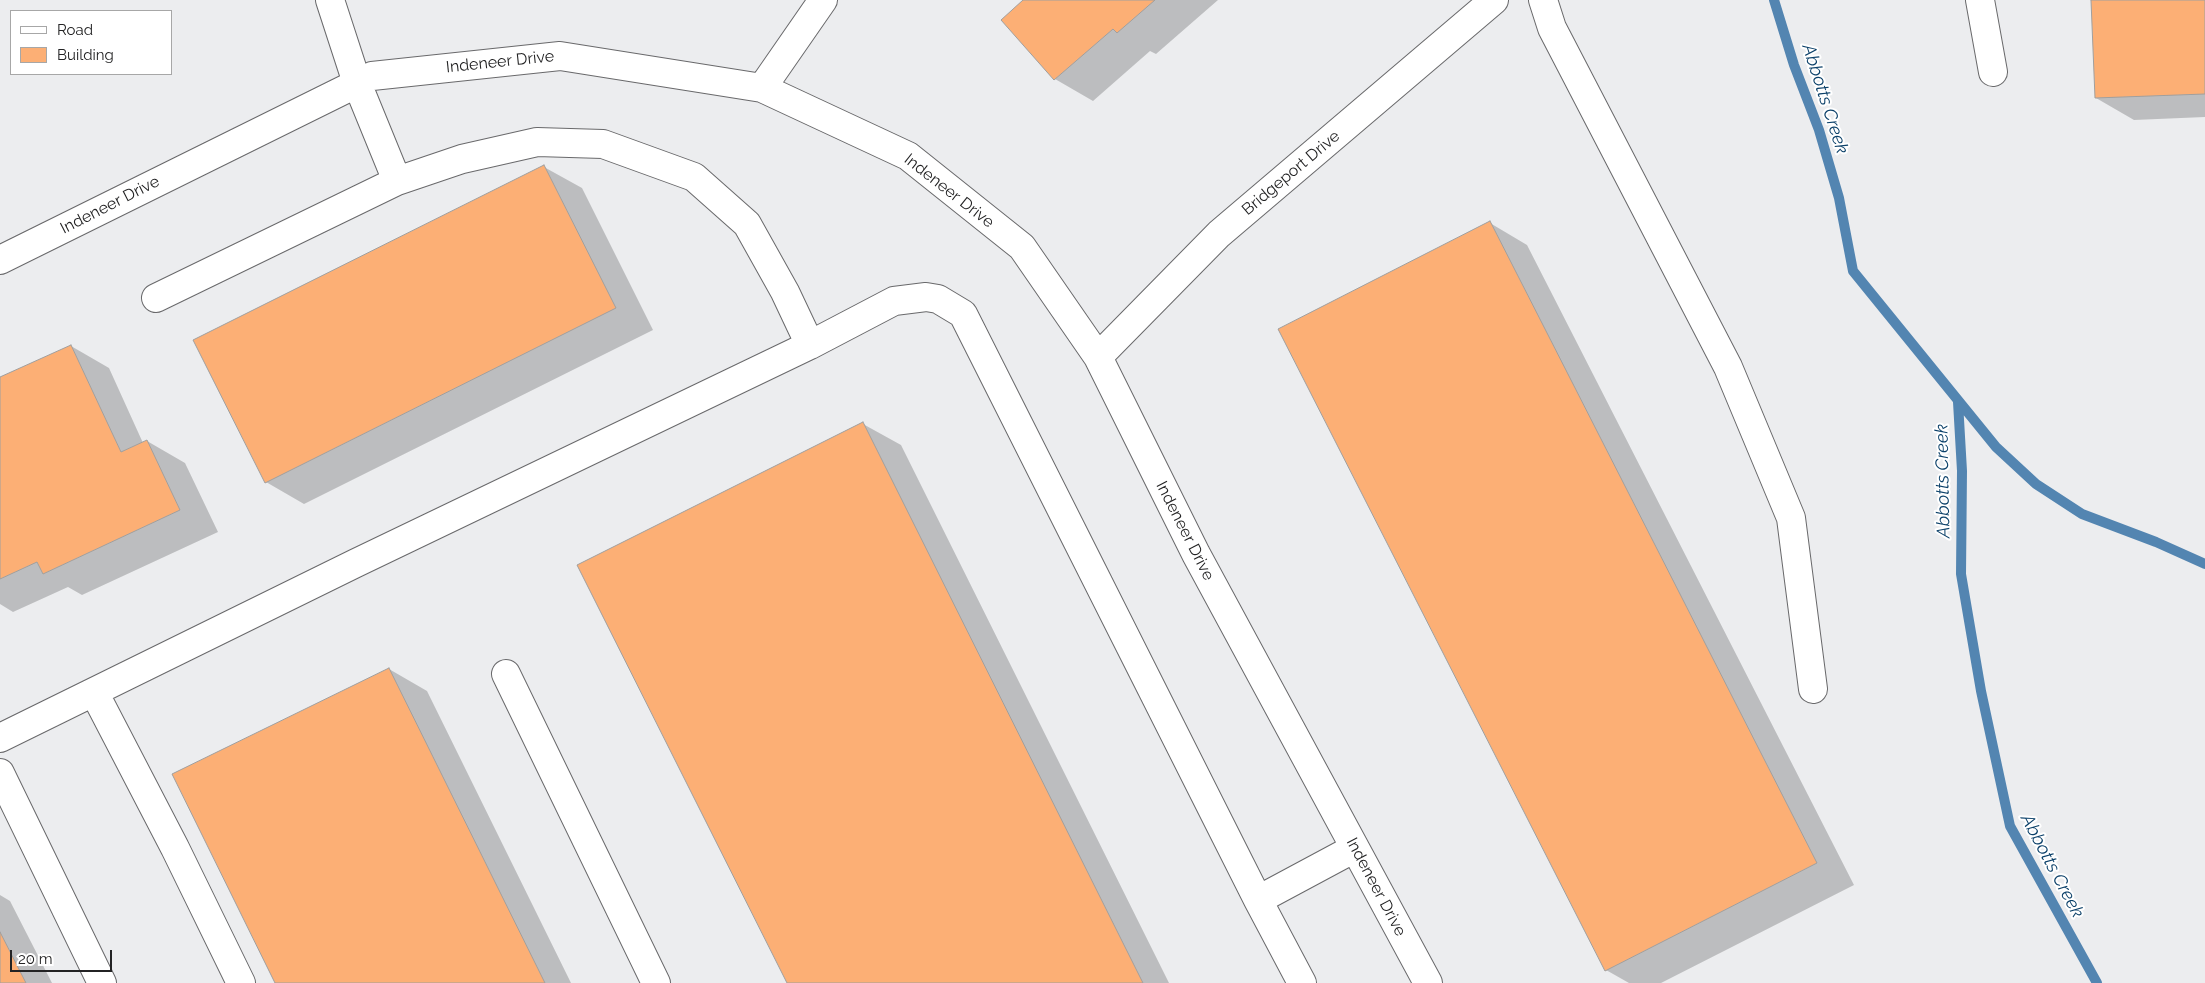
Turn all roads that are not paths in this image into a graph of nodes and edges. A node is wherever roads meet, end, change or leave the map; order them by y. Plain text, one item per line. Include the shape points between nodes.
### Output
1 (330, 0) edge
2 (823, 0) edge
3 (1494, 0) edge
4 (1543, 0) edge
5 (1980, 0) edge
6 (1994, 72) dead end
7 (357, 83) junction
8 (762, 88) junction
9 (397, 181) junction
10 (0, 260) edge
11 (156, 298) dead end
12 (810, 345) junction
13 (1098, 357) junction
14 (506, 674) dead end
15 (1813, 690) dead end
16 (94, 692) junction
17 (0, 738) edge
18 (0, 773) edge
19 (1355, 848) junction
20 (1258, 900) junction
21 (102, 983) edge
22 (241, 983) edge
23 (656, 983) edge
24 (1302, 983) edge
25 (1428, 983) edge

1 - 7 street
2 - 8 street
3 - 13 street, Bridgeport Drive via 1219,234
4 - 15 street via 1552,28 1728,367 1791,518
5 - 6 street
7 - 8 street, Indeneer Drive via 372,76 560,56
7 - 9 street
7 - 10 street, Indeneer Drive
8 - 13 street, Indeneer Drive via 908,156 1022,247
9 - 11 street
9 - 12 street via 462,159 537,142 562,141 603,144 694,177 747,224
12 - 16 street
12 - 20 street via 894,301 926,297 938,299 963,314
13 - 19 street, Indeneer Drive via 1196,554
14 - 23 street
16 - 17 street
16 - 22 street
18 - 21 street
19 - 20 street
19 - 25 street, Indeneer Drive
20 - 24 street

